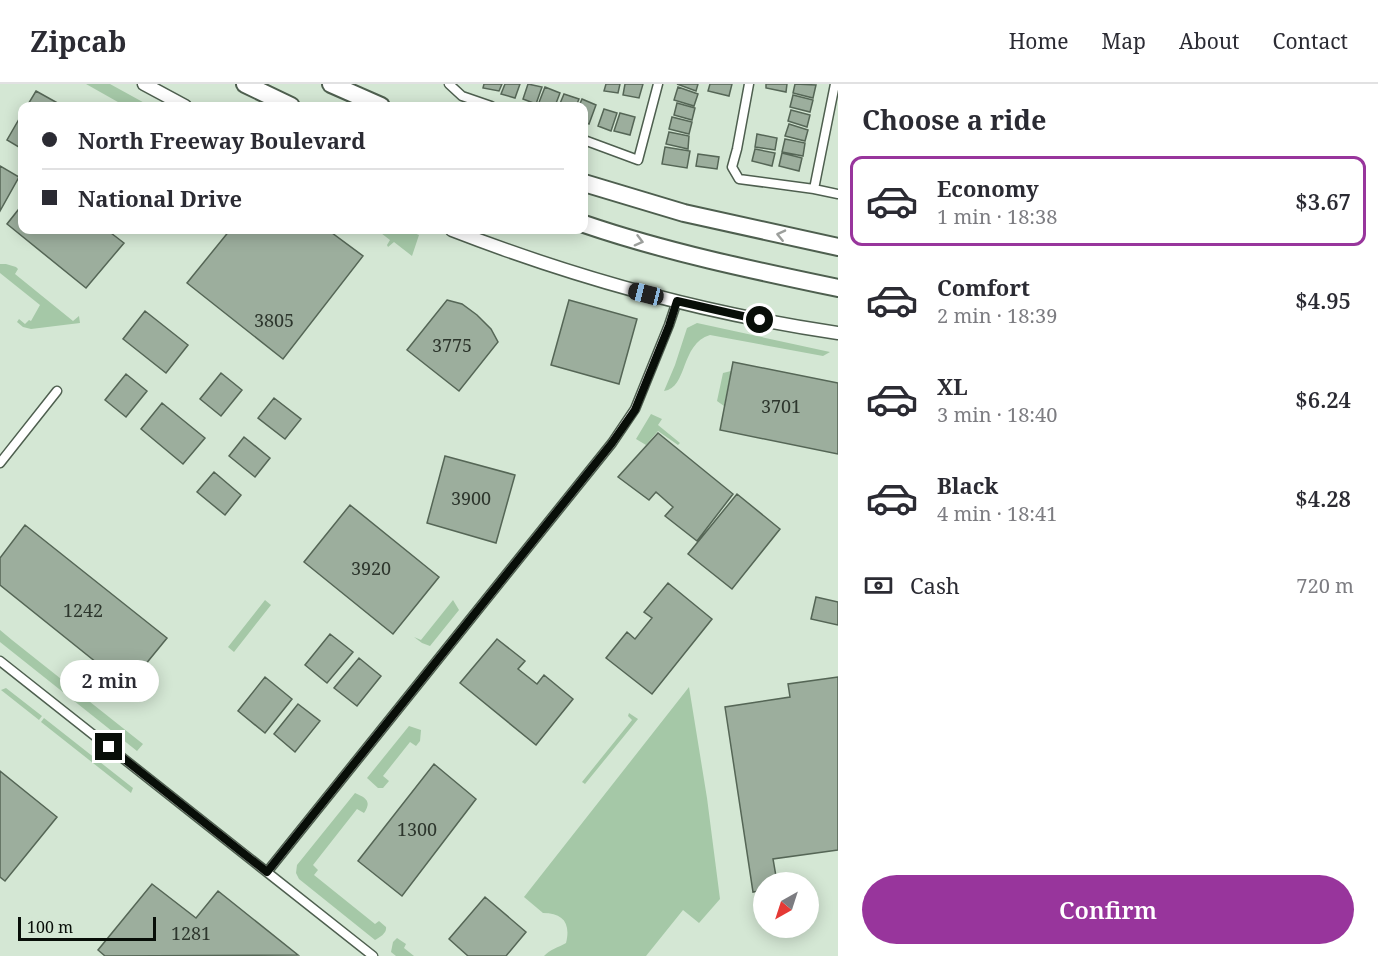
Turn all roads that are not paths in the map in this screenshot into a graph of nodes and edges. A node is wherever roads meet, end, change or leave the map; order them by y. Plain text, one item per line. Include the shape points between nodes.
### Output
1 (144, 84) edge
2 (245, 84) edge
3 (331, 84) edge
4 (449, 84) edge
5 (658, 84) edge
6 (748, 84) edge
7 (835, 84) edge
8 (178, 102) edge
9 (283, 102) edge
10 (372, 102) edge
11 (479, 102) edge
12 (588, 141) edge
13 (588, 184) edge
14 (814, 189) junction
15 (838, 194) edge
16 (588, 225) edge
17 (463, 234) edge
18 (838, 247) edge
19 (838, 288) edge
20 (677, 301) junction
21 (838, 333) edge
22 (57, 391) dead end
23 (0, 463) edge
24 (0, 661) edge
25 (267, 872) junction
26 (373, 956) edge

1 - 8 street
2 - 9 highway
3 - 10 highway
4 - 11 street via 462,96
5 - 12 street via 638,160
6 - 14 street via 732,167 738,179
7 - 14 street
18 -> 13 highway via 684,213
14 - 15 street
16 -> 19 highway via 728,264
17 - 20 street via 593,279
20 - 21 street
20 - 25 street via 635,410 612,443
22 - 23 street
24 - 25 street
25 - 26 street

